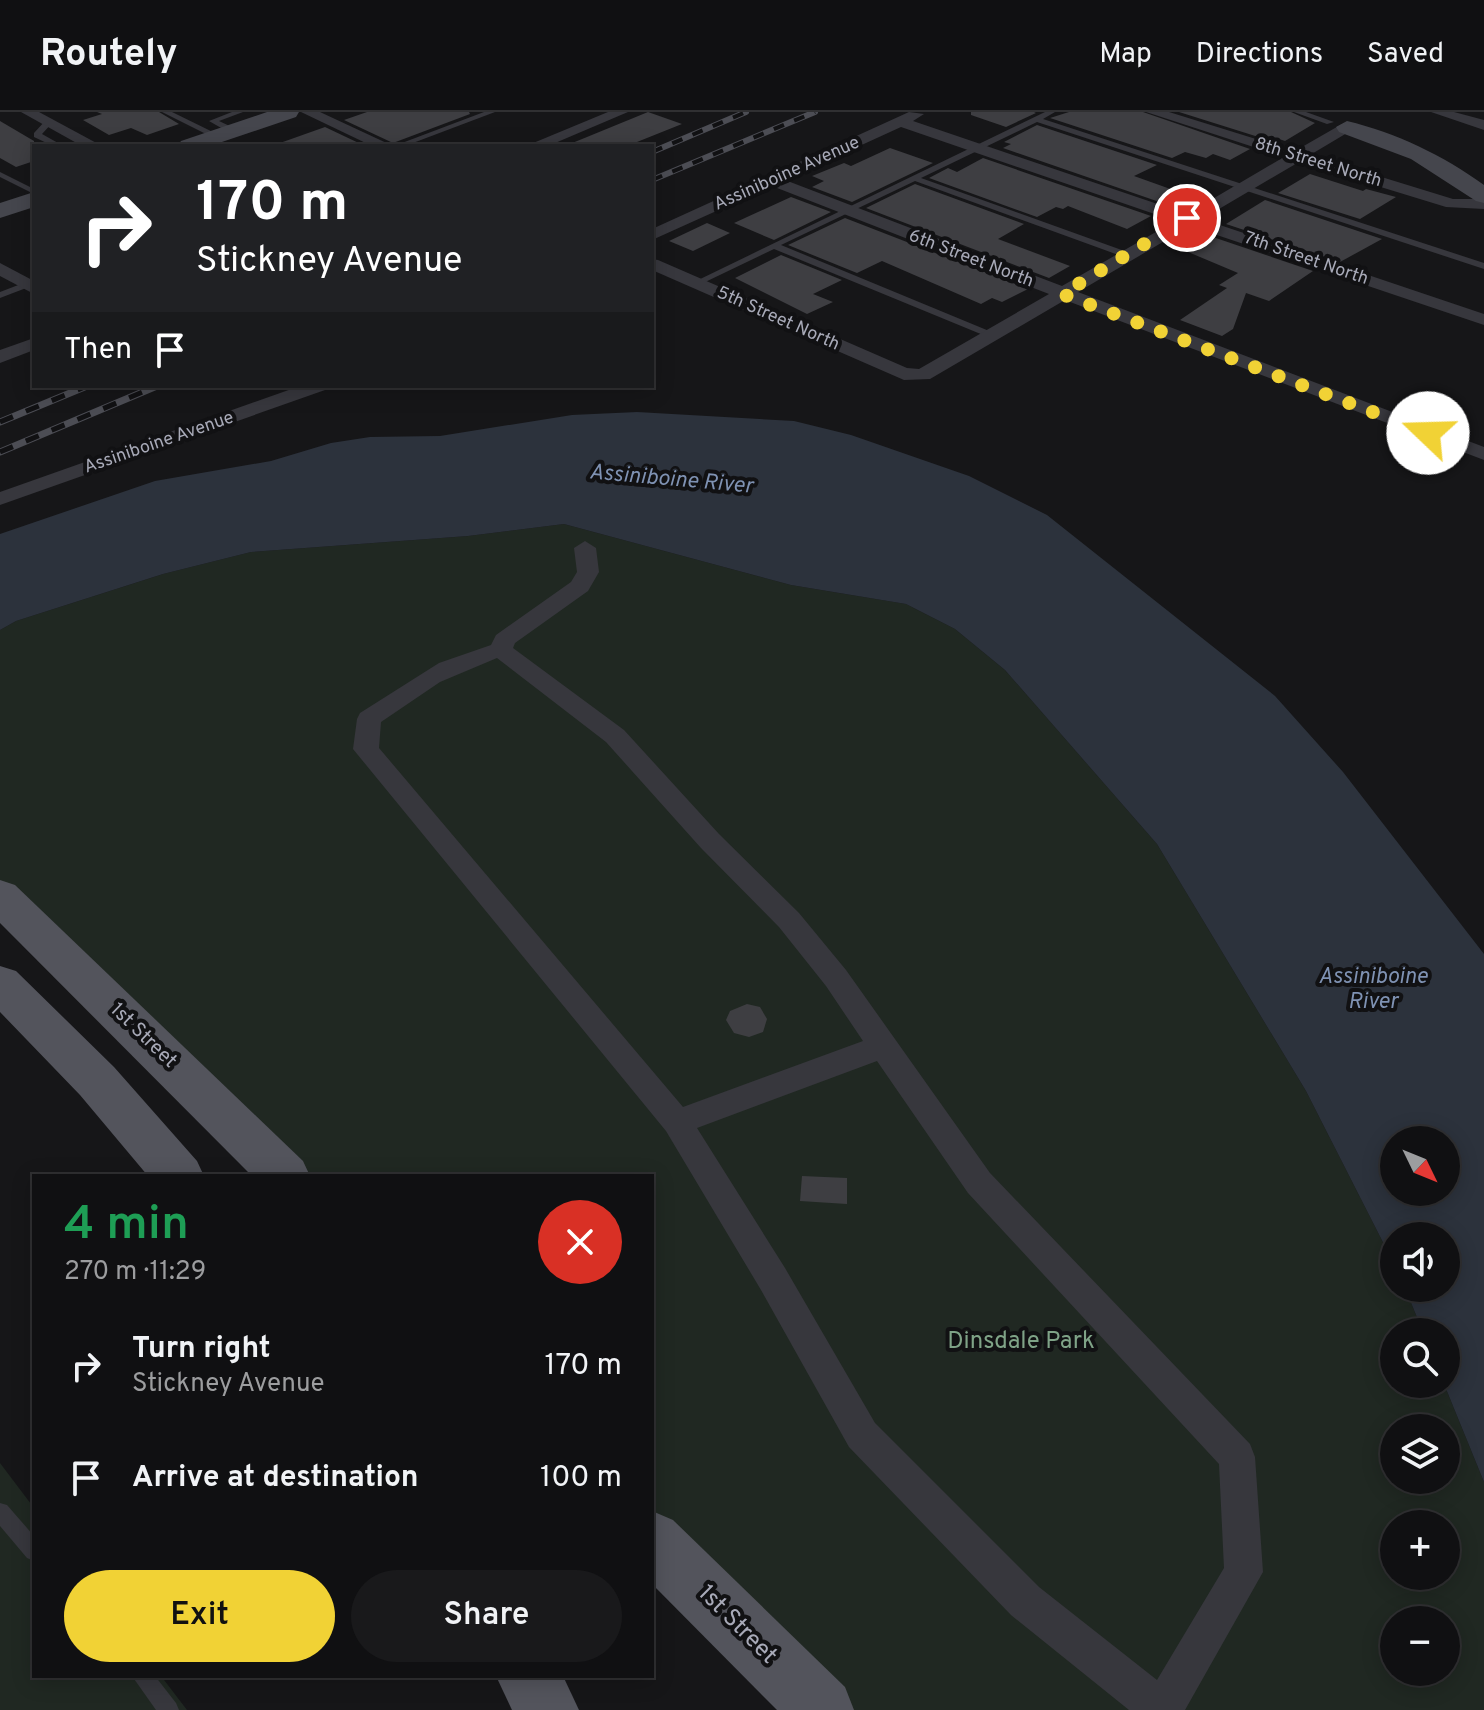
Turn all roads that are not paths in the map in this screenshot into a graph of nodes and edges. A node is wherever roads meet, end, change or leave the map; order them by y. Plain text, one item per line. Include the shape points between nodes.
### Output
1 (28, 112) edge
2 (166, 112) edge
3 (288, 112) edge
4 (308, 112) edge
5 (491, 112) edge
6 (922, 112) edge
7 (1051, 112) edge
8 (1153, 112) edge
9 (1298, 112) edge
10 (1373, 112) edge
11 (1438, 112) edge
12 (607, 114) edge
13 (1036, 119) junction
14 (901, 122) junction
15 (1338, 124) junction
16 (1484, 125) edge
17 (230, 126) edge
18 (89, 144) edge
19 (193, 144) edge
20 (380, 144) edge
21 (403, 144) edge
22 (539, 144) edge
23 (978, 148) junction
24 (1297, 156) junction
25 (0, 174) edge
26 (915, 178) junction
27 (772, 181) junction
28 (1243, 187) junction
29 (32, 191) edge
30 (1484, 196) edge
31 (32, 200) edge
32 (1484, 204) edge
33 (0, 211) edge
34 (848, 211) junction
35 (1187, 218) junction
36 (654, 234) edge
37 (775, 246) junction
38 (1127, 255) junction
39 (654, 265) edge
40 (1484, 266) edge
41 (0, 268) edge
42 (696, 283) junction
43 (32, 285) edge
44 (1062, 294) junction
45 (0, 295) edge
46 (1484, 320) edge
47 (991, 335) junction
48 (32, 345) edge
49 (0, 357) edge
50 (312, 388) edge
51 (1484, 454) edge
52 (0, 499) edge
53 (585, 548) dead end
54 (501, 650) junction
55 (0, 896) edge
56 (0, 983) edge
57 (883, 1046) junction
58 (677, 1122) junction
59 (177, 1174) edge
60 (283, 1174) edge
61 (0, 1512) edge
62 (654, 1543) edge
63 (32, 1549) edge
64 (144, 1678) edge
65 (529, 1678) edge
66 (169, 1710) edge
67 (547, 1710) edge
68 (822, 1710) edge
69 (1162, 1710) edge

1 - 18 street
2 - 17 lane
3 - 17 street
4 - 20 street
5 - 21 lane
6 - 14 street, Assiniboine Avenue
7 - 13 lane
8 - 24 street, 8th Street North
9 - 15 lane
10 - 15 street
11 - 16 street
12 - 22 street
13 - 23 lane
13 - 28 lane
14 - 23 street, 7th Street North
14 - 27 street, Assiniboine Avenue
15 - 24 street
15 - 30 street via 1419,153
17 - 19 street
23 - 26 lane
23 - 35 street, 7th Street North
24 - 28 street
24 - 32 street, 8th Street North via 1452,204
25 - 29 lane
26 - 34 lane
26 - 38 lane
27 - 34 street, 6th Street North
27 - 36 street, Assiniboine Avenue
28 - 35 street
28 - 40 lane
31 - 33 street
34 - 37 lane
34 - 44 street, 6th Street North
35 - 38 street
35 - 46 street, 7th Street North
37 - 42 lane
37 - 47 lane
38 - 44 street
39 - 42 street, 5th Street North
41 - 43 street
42 - 47 street, 5th Street North via 904,374 923,375
43 - 45 lane
44 - 47 street
44 - 51 street, 6th Street North
48 - 49 street
50 - 52 street, Assiniboine Avenue
53 - 54 street via 588,572 580,586 504,640
54 - 57 street via 615,736 789,920
54 - 58 street via 476,654 412,687 369,719 366,749
55 - 60 main road, 1st Street
56 - 59 main road via 97,1081
57 - 58 street
57 - 69 street via 979,1183 1237,1457 1244,1572
58 - 69 street via 862,1435 1025,1601
61 - 63 lane
62 - 68 main road, 1st Street
64 - 66 lane
65 - 67 main road

